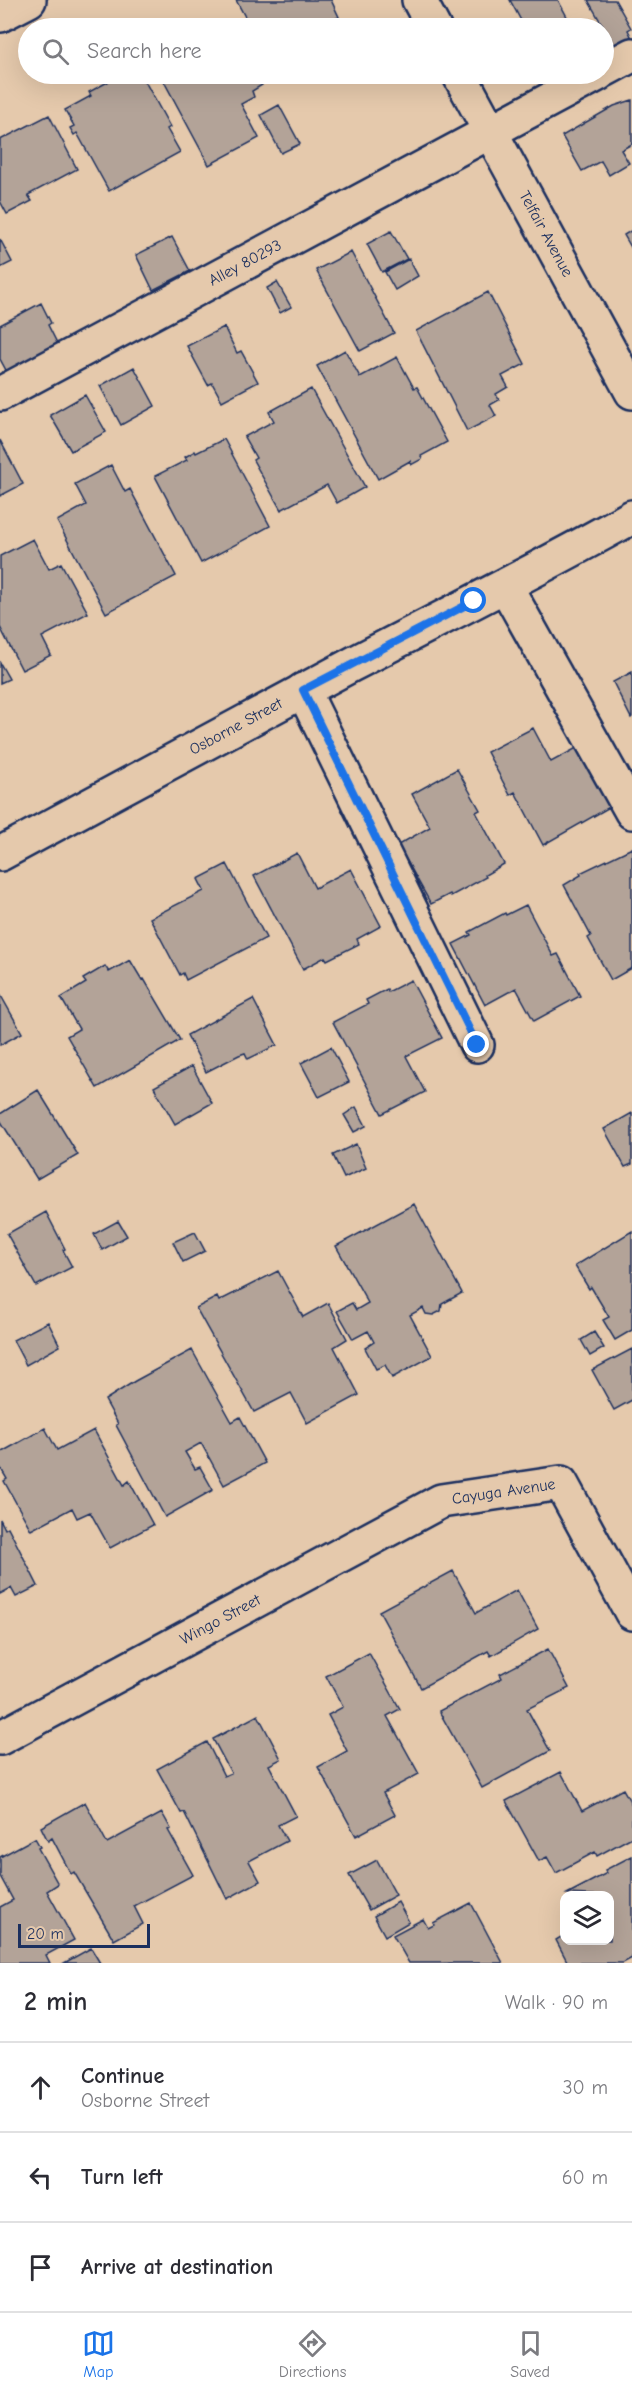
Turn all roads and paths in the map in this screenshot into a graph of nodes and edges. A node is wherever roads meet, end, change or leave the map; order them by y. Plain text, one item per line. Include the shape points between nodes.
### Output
1 (29, 0) edge
2 (419, 0) edge
3 (0, 15) edge
4 (429, 18) edge
5 (632, 55) edge
6 (614, 64) edge
7 (464, 84) edge
8 (579, 84) edge
9 (490, 132) junction
10 (632, 392) edge
11 (0, 394) edge
12 (632, 517) edge
13 (506, 587) junction
14 (303, 690) junction
15 (632, 812) edge
16 (0, 854) edge
17 (477, 1045) dead end
18 (441, 1501) joint
19 (632, 1613) edge
20 (0, 1738) edge

1 - 3 street
2 - 4 street
5 - 6 street
7 - 9 street, Telfair Avenue
8 - 9 street, Alley 80293
9 - 10 street, Telfair Avenue
9 - 11 street, Alley 80293
12 - 13 street, Osborne Street
13 - 14 street, Osborne Street
13 - 15 street
14 - 16 street, Osborne Street
14 - 17 street
18 - 19 street, Cayuga Avenue via 561,1483
18 - 20 street, Wingo Street

